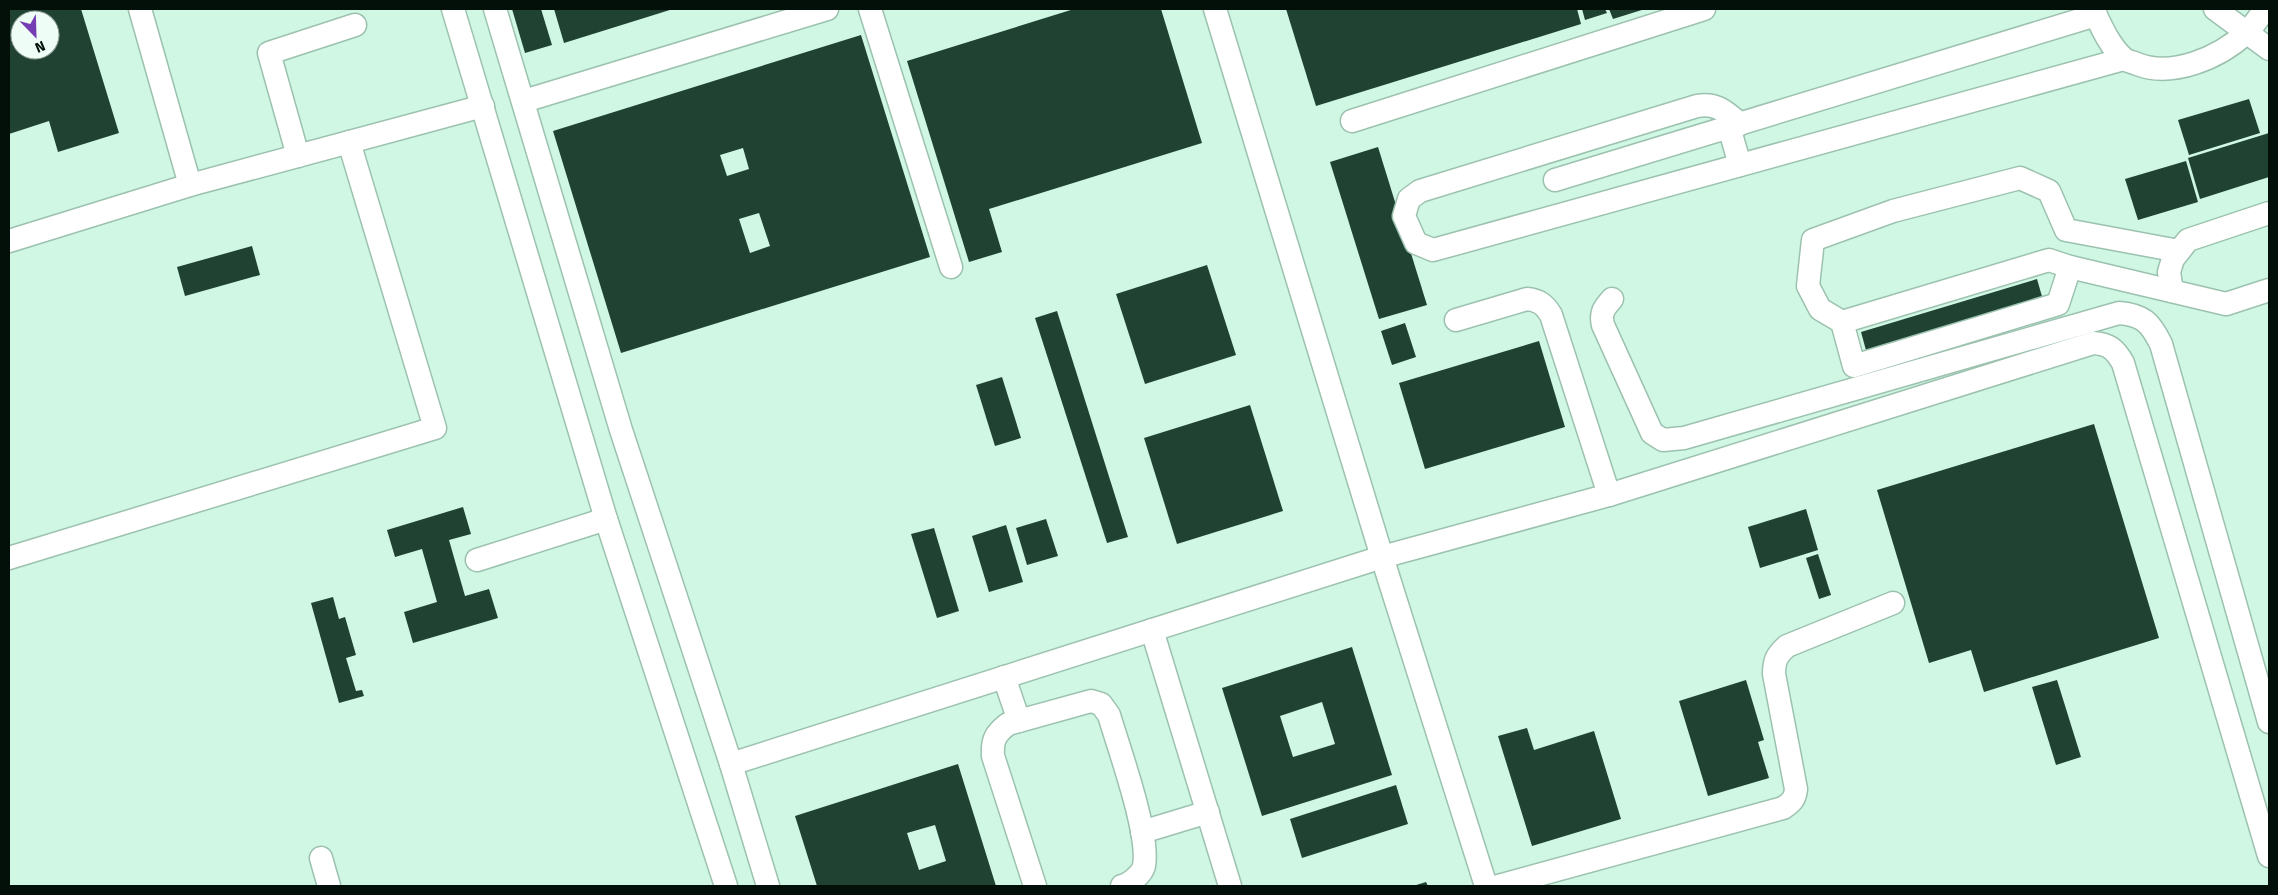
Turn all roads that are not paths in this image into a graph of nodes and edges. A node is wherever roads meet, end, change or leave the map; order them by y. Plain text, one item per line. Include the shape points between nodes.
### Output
1 (140, 9) edge
2 (453, 9) edge
3 (495, 9) edge
4 (827, 9) edge
5 (870, 9) edge
6 (1215, 9) edge
7 (1704, 9) edge
8 (2215, 9) edge
9 (2265, 9) edge
10 (2094, 12) edge
11 (355, 25) dead end
12 (2247, 33) junction
13 (2269, 49) edge
14 (2124, 59) junction
15 (524, 101) junction
16 (483, 106) junction
17 (1352, 121) dead end
18 (1734, 126) junction
19 (349, 142) junction
20 (1546, 152) junction
21 (298, 156) junction
22 (1740, 165) junction
23 (1555, 180) junction
24 (190, 185) junction
25 (1566, 212) junction
26 (2269, 213) edge
27 (9, 241) edge
28 (2179, 251) junction
29 (2070, 267) junction
30 (951, 268) dead end
31 (2269, 290) edge
32 (2172, 291) junction
33 (1612, 299) dead end
34 (1456, 320) dead end
35 (1842, 322) junction
36 (1609, 495) junction
37 (606, 519) junction
38 (9, 558) edge
39 (1382, 558) junction
40 (477, 560) dead end
41 (1892, 603) dead end
42 (1152, 630) junction
43 (1004, 677) junction
44 (1019, 722) junction
45 (2269, 722) edge
46 (731, 764) junction
47 (1208, 812) junction
48 (1142, 832) junction
49 (2269, 856) edge
50 (321, 858) dead end
51 (329, 886) edge
52 (726, 886) edge
53 (768, 886) edge
54 (1035, 886) edge
55 (1122, 886) edge
56 (1230, 886) edge
57 (1486, 886) edge
58 (1498, 886) edge

1 - 24 street
2 - 16 street
3 - 15 street
4 - 15 street
5 - 30 street
6 - 39 street
7 - 17 street
8 - 12 street
9 - 12 street
10 - 14 street via 2112,45
10 - 18 street
11 - 21 street via 269,53
12 - 13 street
12 - 14 street via 2203,60 2174,68 2150,69
14 - 22 street
15 - 46 street via 621,430
16 - 19 street
16 - 37 street
18 - 20 street via 1723,110 1707,104
18 - 22 street
18 - 23 street
19 - 21 street
19 - 38 street via 435,428
20 - 23 street
20 - 25 street via 1420,191 1409,199 1404,216 1416,243 1433,250
21 - 24 street
22 - 25 street
23 - 25 street
24 - 27 street
26 - 28 street via 2188,240
28 - 32 street via 2169,272
28 - 35 street via 2066,230 2049,191 2020,178 1893,211 1813,240 1808,286 1820,309
29 - 32 street
29 - 35 street via 2049,260
29 - 35 street via 2058,304 1854,366
31 - 32 street via 2226,304
33 - 45 street via 1601,316 1603,325 1652,433 1662,440 1684,438 2119,313 2137,314 2153,329 2161,344
34 - 36 street via 1527,299 1537,300 1546,307
36 - 39 street
36 - 49 street via 2080,346 2093,343 2115,349 2123,363
37 - 40 street
37 - 52 street
39 - 42 street
39 - 57 street
41 - 58 street via 1787,646 1777,655 1774,674 1796,789 1791,803 1783,808
42 - 43 street
42 - 47 street
43 - 44 street
43 - 46 street
44 - 48 street via 1091,701 1101,704 1109,715
44 - 54 street via 1008,724 997,732 992,743 993,756
46 - 53 street
47 - 48 street
47 - 56 street
48 - 55 street via 1144,866 1138,875
50 - 51 street

